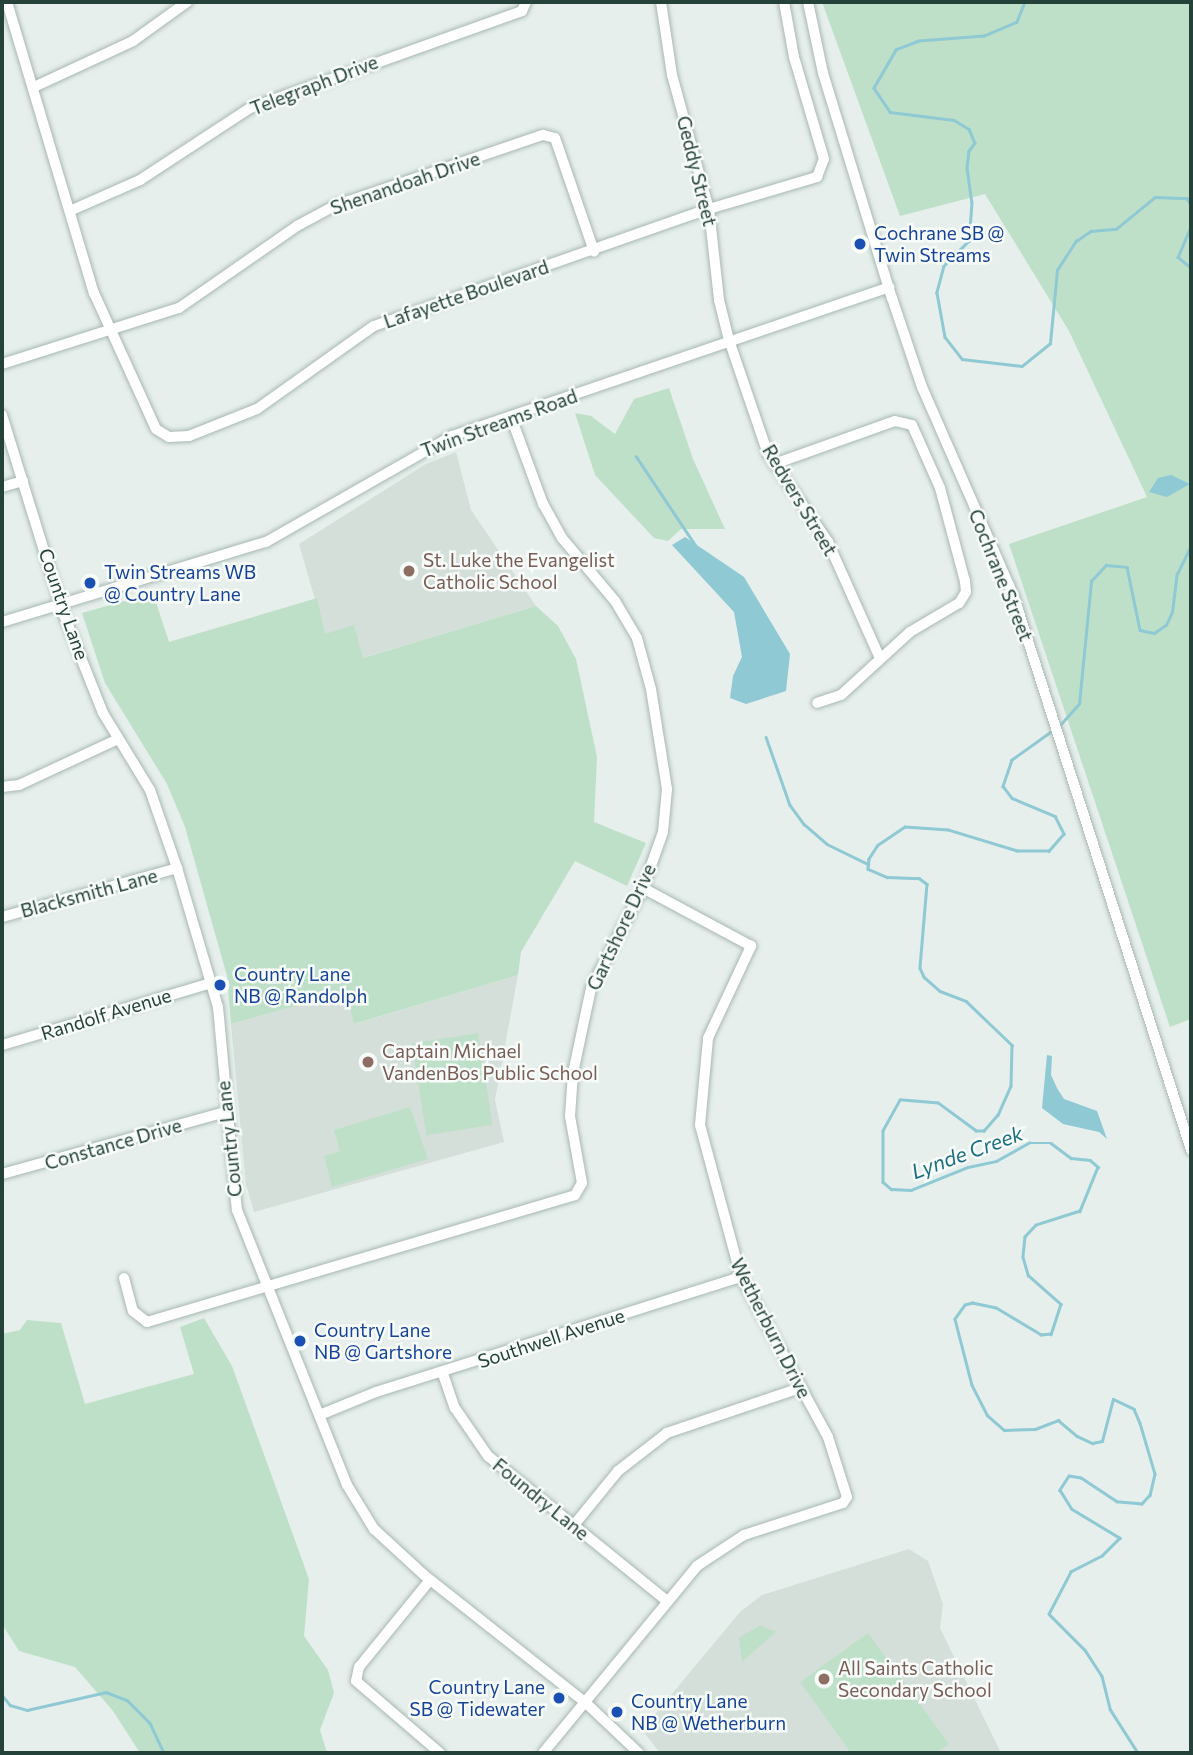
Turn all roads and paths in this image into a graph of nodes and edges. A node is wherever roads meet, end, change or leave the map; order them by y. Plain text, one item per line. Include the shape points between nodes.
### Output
1 (7, 2) edge
2 (187, 2) edge
3 (526, 2) edge
4 (661, 2) edge
5 (784, 2) edge
6 (808, 2) edge
7 (34, 87) junction
8 (709, 209) junction
9 (72, 210) junction
10 (594, 251) junction
11 (889, 287) junction
12 (112, 331) junction
13 (729, 340) junction
14 (2, 363) edge
15 (2, 415) edge
16 (511, 417) junction
17 (777, 463) junction
18 (23, 481) junction
19 (2, 487) edge
20 (62, 604) junction
21 (2, 622) edge
22 (879, 656) junction
23 (817, 703) dead end
24 (116, 740) junction
25 (2, 787) edge
26 (177, 868) junction
27 (643, 888) junction
28 (2, 917) edge
29 (211, 983) junction
30 (2, 1045) edge
31 (225, 1112) junction
32 (1191, 1150) edge
33 (2, 1175) edge
34 (741, 1277) junction
35 (124, 1278) dead end
36 (268, 1286) junction
37 (443, 1374) junction
38 (800, 1388) junction
39 (322, 1414) junction
40 (574, 1525) junction
41 (430, 1580) junction
42 (667, 1601) junction
43 (585, 1702) junction
44 (440, 1753) edge
45 (543, 1753) edge
46 (639, 1753) edge

1 - 7 street, Lafayette Boulevard
2 - 7 street via 133,40
3 - 9 street, Telegraph Drive via 522,12 250,108 140,180
4 - 8 street, Geddy Street via 672,75
5 - 8 street, Lafayette Boulevard via 794,57 824,159 817,177
6 - 11 street, Cochrane Street via 823,73
7 - 9 street, Lafayette Boulevard
8 - 10 street, Lafayette Boulevard
8 - 13 street, Geddy Street
9 - 12 street, Lafayette Boulevard via 94,293
10 - 12 street, Lafayette Boulevard via 374,326 257,409 189,436 169,437 156,429
10 - 12 street, Shenandoah Drive via 555,138 543,135 334,206 297,226 179,308
11 - 13 street, Twin Streams Road
11 - 32 street, Cochrane Street via 922,387 1014,597
12 - 14 street, Shenandoah Drive
13 - 16 street, Twin Streams Road
13 - 17 street, Redvers Street via 768,454
15 - 18 street, Country Lane
16 - 20 street, Twin Streams Road via 419,451 266,542
16 - 27 street, Gartshore Drive via 543,504 562,538 637,638 651,689 667,789 663,832
17 - 22 street, Redvers Street via 828,542
17 - 22 street via 895,421 912,425 929,456 967,592 959,603
18 - 19 street
18 - 20 street, Country Lane
20 - 21 street, Twin Streams Road
20 - 24 street, Country Lane
22 - 23 street via 841,695
24 - 25 street via 19,785
24 - 26 street, Country Lane via 150,790
26 - 28 street, Blacksmith Lane
26 - 29 street, Country Lane
27 - 34 street, Wetherburn Drive via 751,946 708,1038 699,1125
27 - 36 street, Gartshore Drive via 591,988 573,1073 570,1116 582,1183 575,1195
29 - 30 street, Randolf Avenue
29 - 31 street, Country Lane via 218,1007
31 - 33 street, Constance Drive
31 - 36 street, Country Lane via 237,1210
34 - 37 street, Southwell Avenue
34 - 38 street, Wetherburn Drive
35 - 36 street, Gartshore Drive via 133,1311 147,1322
36 - 39 street, Country Lane
37 - 39 street, Southwell Avenue via 376,1392
37 - 40 street, Foundry Lane via 455,1408 488,1456
38 - 40 street via 667,1433 618,1471
38 - 42 street, Wetherburn Drive via 828,1437 847,1497 843,1503 744,1535 697,1566
39 - 41 street, Country Lane via 347,1485 374,1529
40 - 42 street, Foundry Lane
41 - 43 street, Country Lane
41 - 44 street via 359,1667 356,1681
42 - 43 street, Wetherburn Drive
43 - 45 street, Wetherburn Drive
43 - 46 street, Country Lane

